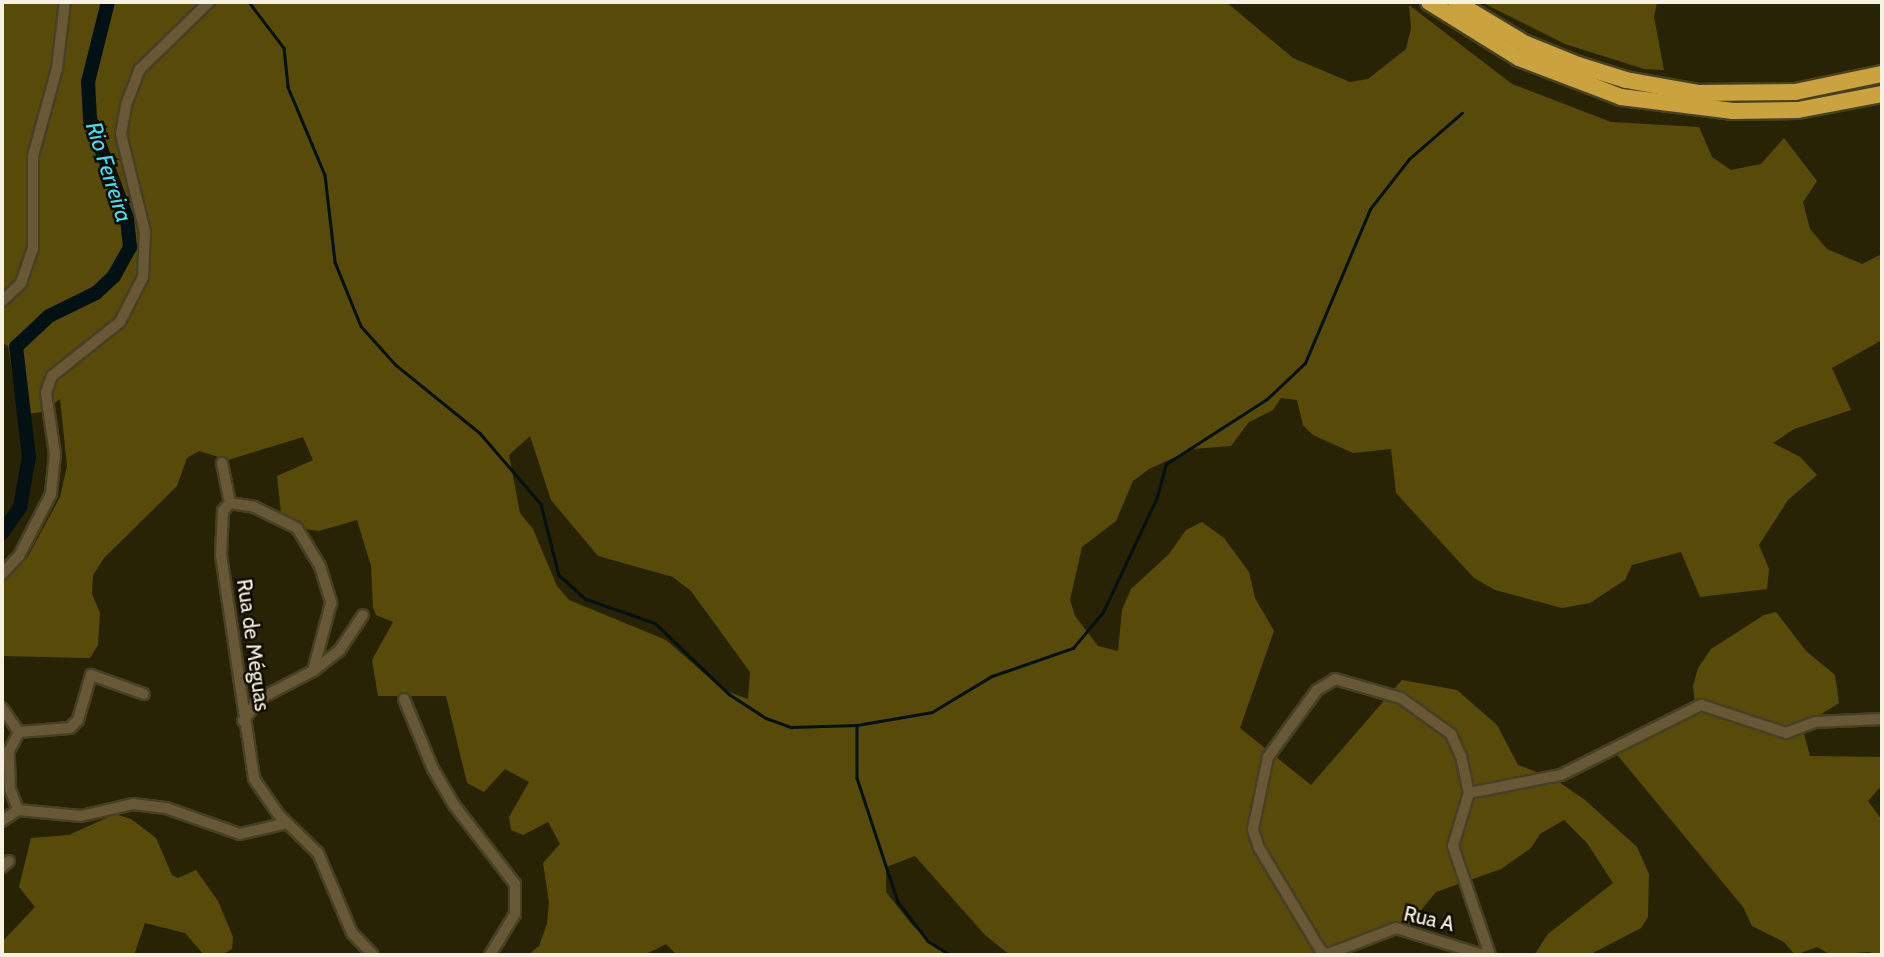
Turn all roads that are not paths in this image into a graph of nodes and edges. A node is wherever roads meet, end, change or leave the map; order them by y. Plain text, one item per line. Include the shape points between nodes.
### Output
1 (65, 2) edge
2 (1429, 2) edge
3 (1456, 2) edge
4 (205, 6) edge
5 (1882, 74) edge
6 (1882, 94) edge
7 (1697, 101) junction
8 (2, 301) edge
9 (222, 463) dead end
10 (230, 503) junction
11 (2, 574) edge
12 (363, 615) dead end
13 (313, 671) junction
14 (144, 694) dead end
15 (404, 699) dead end
16 (2, 708) edge
17 (1882, 719) edge
18 (243, 721) junction
19 (19, 732) junction
20 (1469, 793) junction
21 (18, 810) junction
22 (2, 821) edge
23 (287, 823) junction
24 (373, 955) edge
25 (490, 955) edge
26 (1328, 955) edge
27 (1483, 955) edge
28 (1490, 955) edge

1 - 8 street via 57,68 33,156 33,248 21,284
2 - 7 highway via 1519,58 1621,97
3 - 7 highway via 1526,44
4 - 11 street via 140,69 126,105 121,134 145,232 143,277 120,321 52,376 46,393 55,454 51,494 19,556
5 - 7 highway via 1795,92
6 - 7 highway via 1798,110
9 - 10 street, Rua de Méguas
10 - 13 street via 254,508 297,528 320,566 331,603
10 - 18 street, Rua de Méguas via 223,510 221,555
12 - 13 street via 339,651
13 - 18 street via 259,699
14 - 19 street via 92,675 78,720 70,727
15 - 25 street via 433,769 454,805 515,884 515,914
16 - 19 street
17 - 20 street via 1806,725 1786,733 1701,705 1561,775
18 - 23 street, Rua de Méguas via 254,779
19 - 21 street via 9,751 10,789
20 - 26 street via 1451,734 1429,714 1401,698 1335,679 1317,690 1268,757 1253,829 1259,848 1321,951
20 - 28 street via 1452,846
21 - 22 street
21 - 23 street via 81,816 133,804 166,808 240,834
23 - 24 street, Rua de Méguas via 318,853 352,933
26 - 27 street, Rua A via 1396,928

